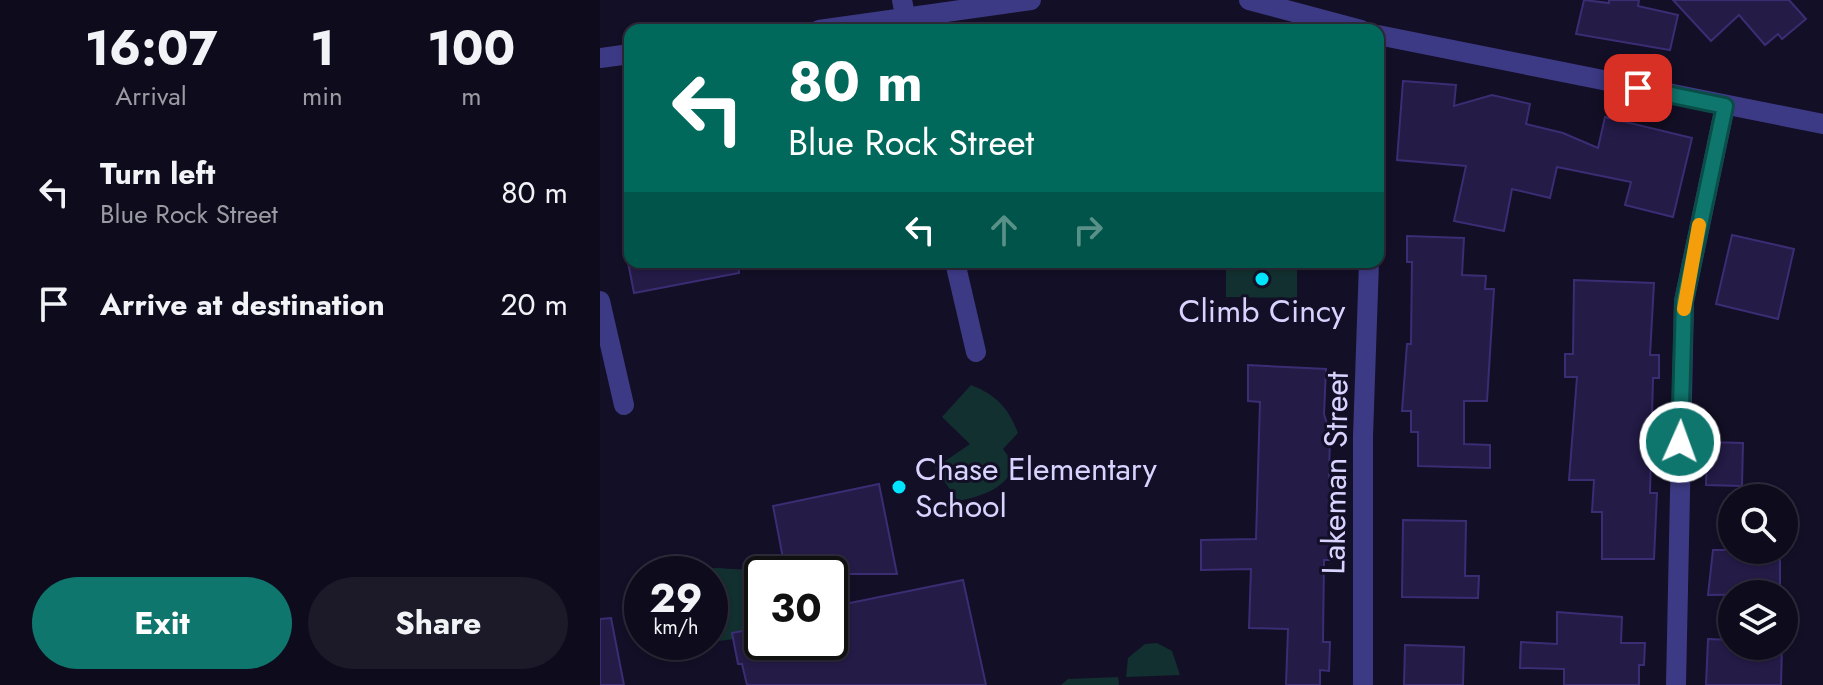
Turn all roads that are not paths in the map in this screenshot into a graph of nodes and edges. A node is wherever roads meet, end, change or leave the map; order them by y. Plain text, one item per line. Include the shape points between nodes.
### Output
1 (1031, 0) edge
2 (1258, 1) edge
3 (905, 16) edge
4 (856, 24) edge
5 (1340, 24) edge
6 (1384, 36) edge
7 (624, 55) edge
8 (600, 58) edge
9 (1725, 106) junction
10 (1823, 124) edge
11 (956, 268) edge
12 (1369, 268) edge
13 (600, 301) edge
14 (976, 352) dead end
15 (624, 405) dead end
16 (1363, 685) edge
17 (1676, 685) edge

1 - 3 street
2 - 5 street
3 - 4 street
6 - 9 street
7 - 8 street
9 - 10 street
9 - 17 street via 1684,301
11 - 14 street
12 - 16 street, Lakeman Street
13 - 15 street

